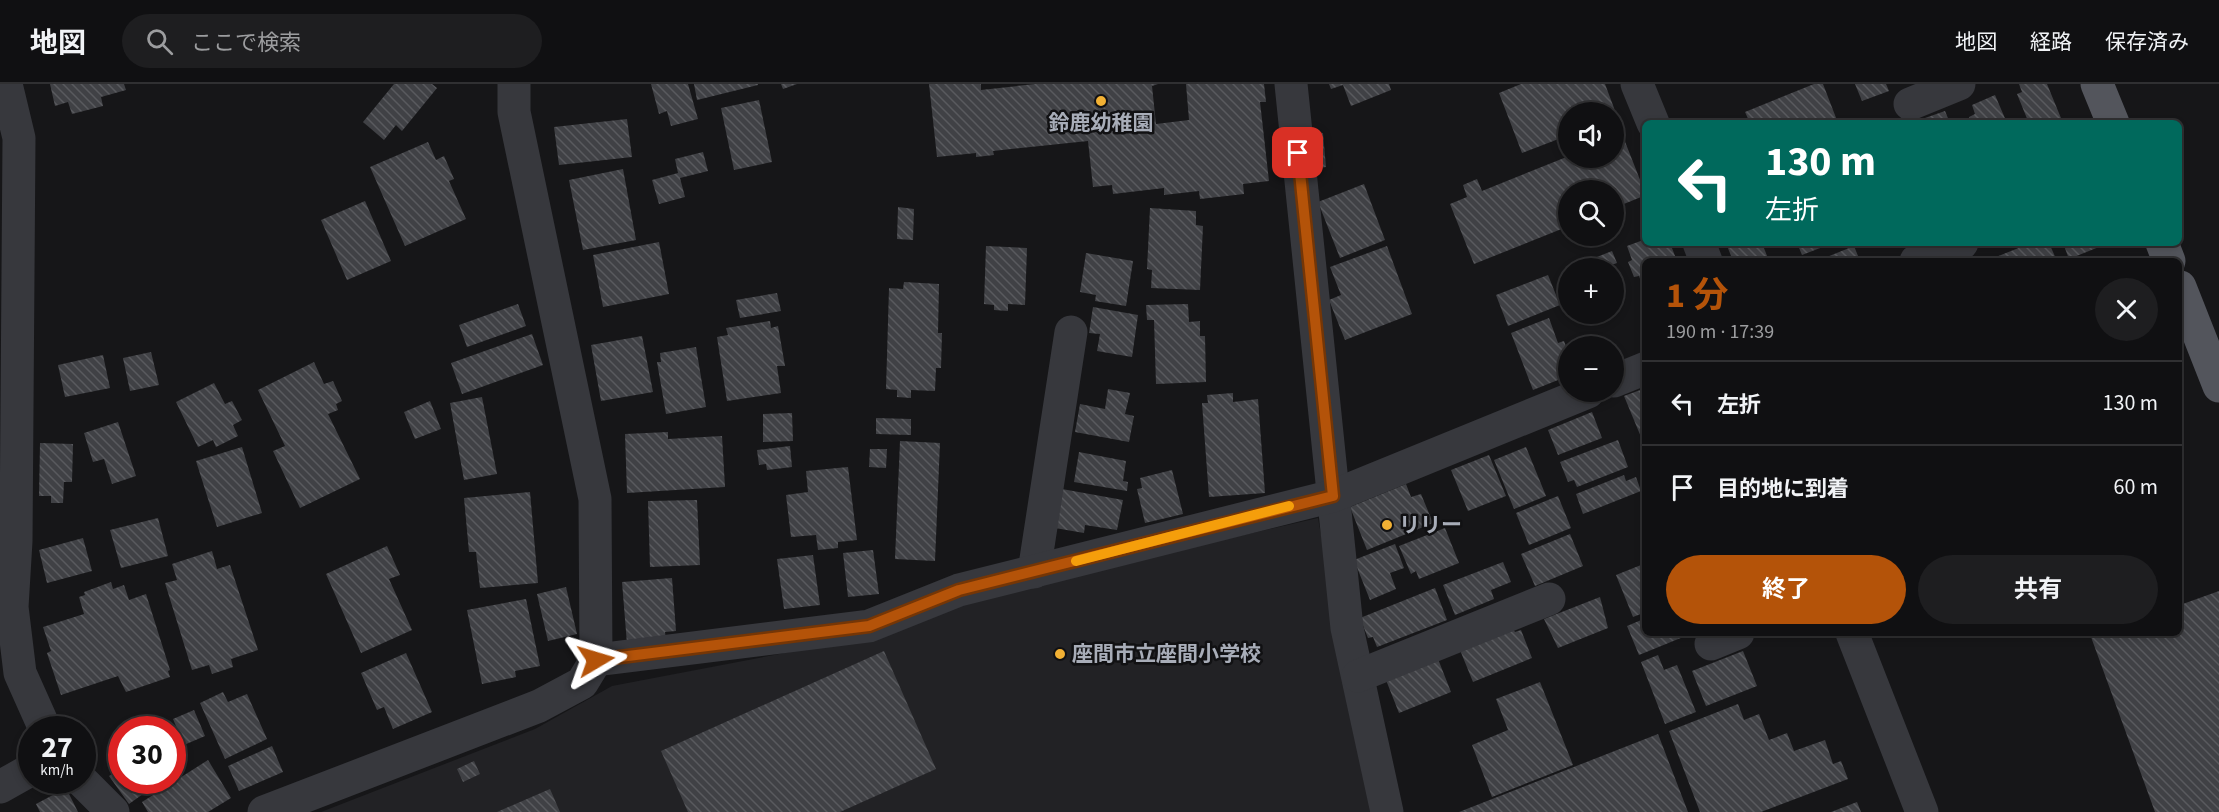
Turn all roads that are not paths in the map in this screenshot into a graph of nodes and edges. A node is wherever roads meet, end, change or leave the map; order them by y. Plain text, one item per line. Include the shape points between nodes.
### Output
1 (6, 84) edge
2 (514, 84) edge
3 (1291, 84) edge
4 (1637, 84) edge
5 (1959, 84) edge
6 (1910, 104) dead end
7 (1652, 120) edge
8 (9, 141) edge
9 (1954, 246) edge
10 (1924, 258) edge
11 (2182, 293) edge
12 (1071, 332) dead end
13 (1642, 370) edge
14 (1624, 377) edge
15 (2219, 386) edge
16 (1563, 402) edge
17 (1333, 496) junction
18 (1034, 572) junction
19 (1550, 598) dead end
20 (1853, 636) edge
21 (596, 660) junction
22 (1358, 676) junction
23 (39, 716) edge
24 (18, 777) edge
25 (0, 787) edge
26 (95, 794) edge
27 (112, 812) edge
28 (264, 812) edge
29 (1387, 812) edge
30 (1922, 812) edge

1 - 8 street
2 - 21 street via 514,112 595,499
3 - 17 street
4 - 7 street
5 - 6 street
8 - 23 street via 16,541 12,607 20,673
9 - 10 street
11 - 15 main road
12 - 18 street
13 - 14 street
16 - 17 street
17 - 18 street
17 - 22 street via 1347,628
18 - 21 street via 959,590 869,626
19 - 22 street
20 - 30 street
21 - 28 street via 582,683 540,706
22 - 29 street
24 - 25 street
26 - 27 street

